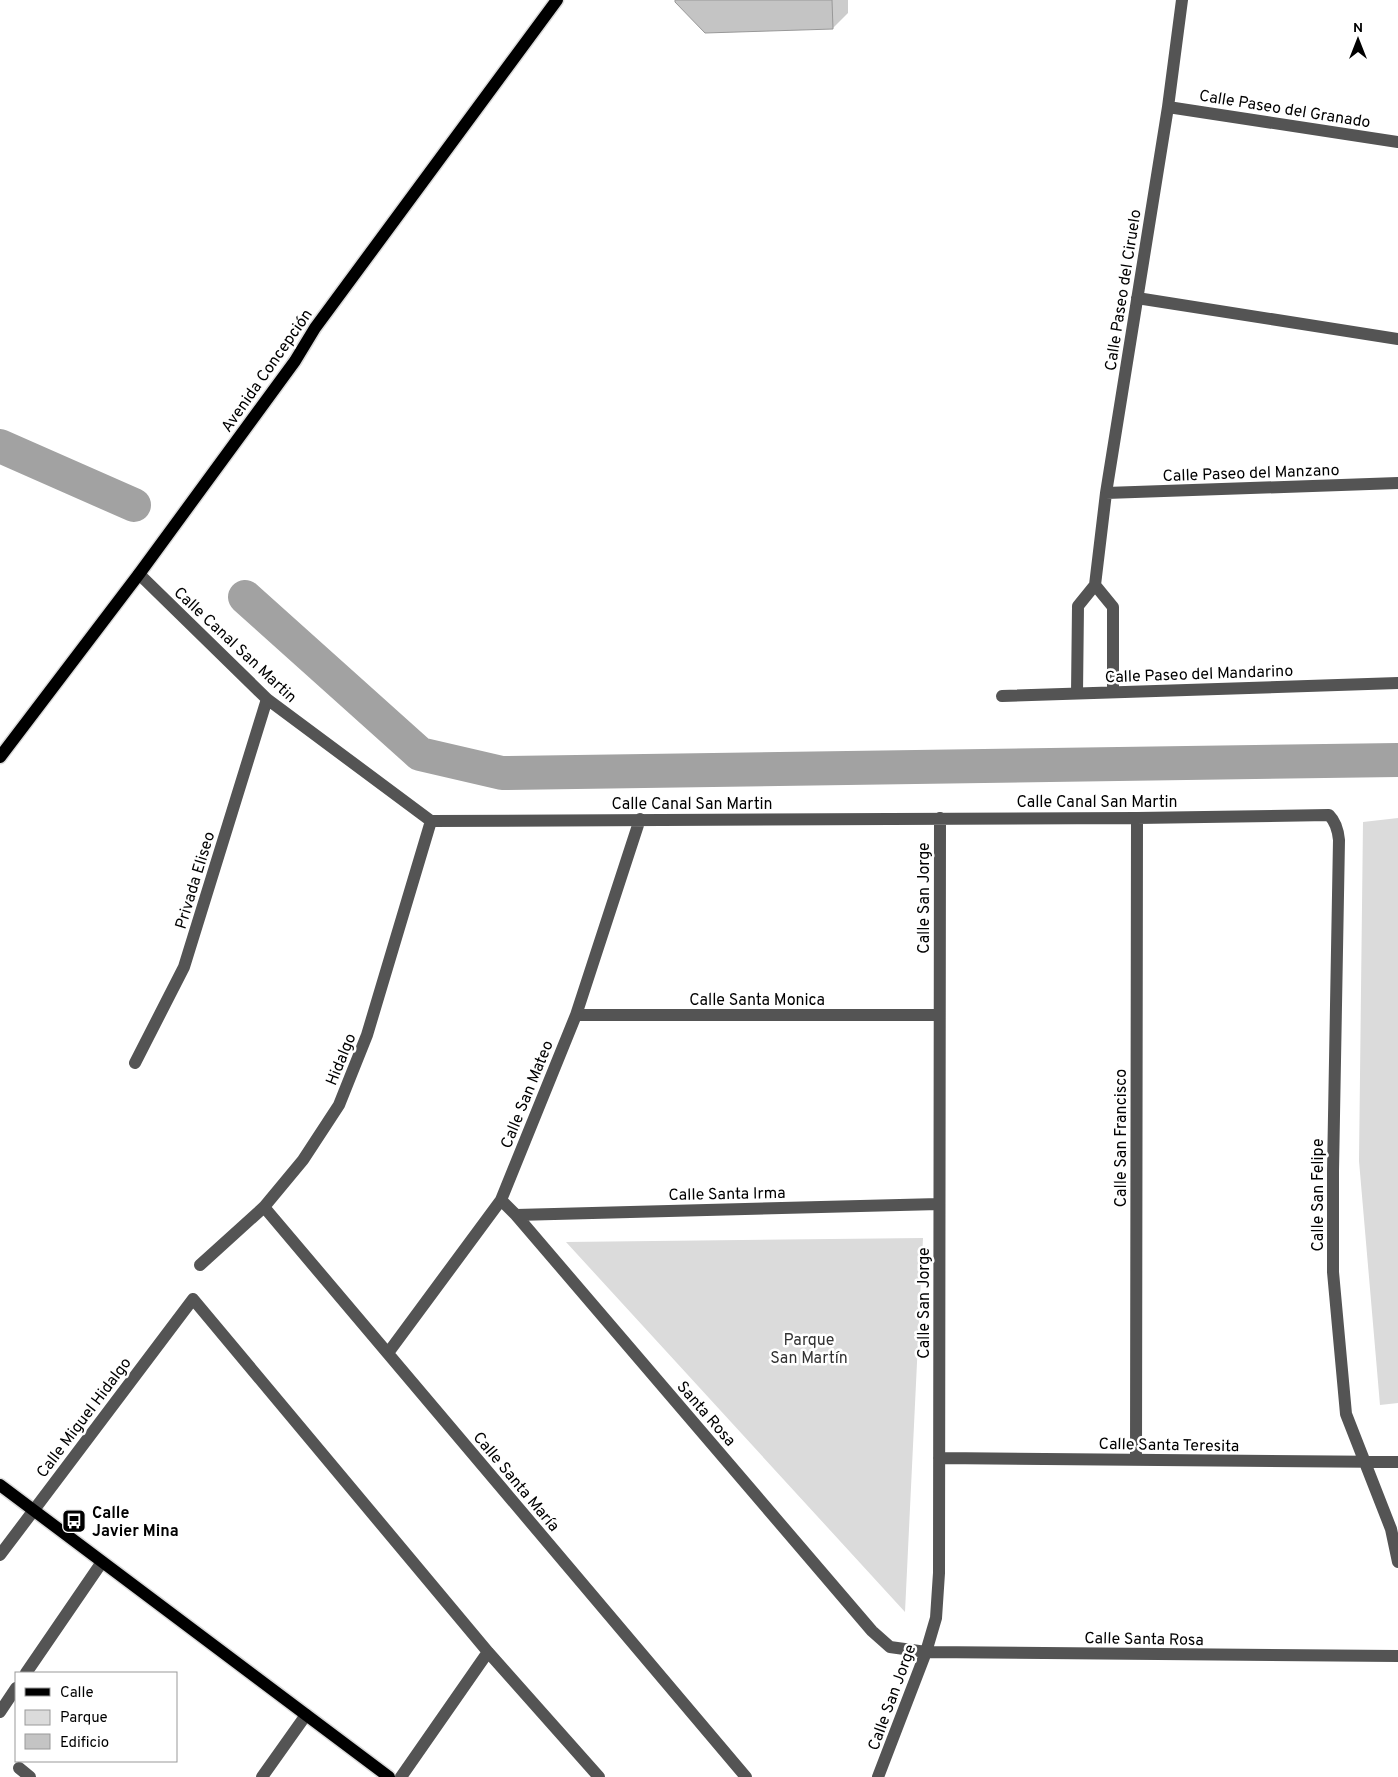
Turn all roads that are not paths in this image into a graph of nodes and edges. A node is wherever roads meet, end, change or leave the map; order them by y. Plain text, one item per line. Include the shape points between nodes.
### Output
1 (557, 0) edge
2 (1182, 0) edge
3 (1168, 107) junction
4 (1398, 142) edge
5 (1137, 298) junction
6 (1398, 339) edge
7 (1398, 483) edge
8 (1106, 493) junction
9 (139, 574) junction
10 (1096, 585) junction
11 (1398, 683) edge
12 (1113, 692) junction
13 (1077, 693) junction
14 (1002, 696) dead end
15 (267, 699) junction
16 (0, 757) edge
17 (940, 818) junction
18 (1137, 818) junction
19 (640, 819) junction
20 (1333, 819) joint
21 (432, 820) junction
22 (576, 1016) junction
23 (939, 1016) junction
24 (135, 1063) dead end
25 (501, 1200) junction
26 (939, 1204) junction
27 (264, 1207) junction
28 (516, 1215) junction
29 (200, 1265) dead end
30 (388, 1353) junction
31 (939, 1458) junction
32 (1136, 1459) junction
33 (1364, 1462) junction
34 (1398, 1462) edge
35 (0, 1485) edge
36 (33, 1510) junction
37 (0, 1555) edge
38 (102, 1562) junction
39 (1398, 1562) edge
40 (890, 1647) joint
41 (488, 1652) junction
42 (926, 1652) junction
43 (1398, 1656) edge
44 (27, 1672) edge
45 (15, 1690) edge
46 (0, 1712) edge
47 (306, 1715) junction
48 (18, 1768) dead end
49 (30, 1777) edge
50 (262, 1777) edge
51 (389, 1777) edge
52 (401, 1777) edge
53 (599, 1777) edge
54 (746, 1777) edge
55 (878, 1777) edge

1 - 9 main road, Avenida Concepción via 315,328
2 - 3 street, Calle Paseo del Ciruelo
3 - 4 street, Calle Paseo del Granado
3 - 5 street, Calle Paseo del Ciruelo
5 - 6 street
5 - 8 street, Calle Paseo del Ciruelo
7 - 8 street, Calle Paseo del Manzano
8 - 10 street, Calle Paseo del Ciruelo
9 - 15 street, Calle Canal San Martin
9 - 16 main road, Avenida Concepción
10 - 12 street via 1113,607
10 - 13 street via 1078,606
11 - 12 street, Calle Paseo del Mandarino
12 - 13 street, Calle Paseo del Mandarino
13 - 14 street, Calle Paseo del Mandarino
15 - 21 street, Calle Canal San Martin
15 - 24 street, Privada Eliseo via 184,967
17 - 18 street, Calle Canal San Martin
17 - 19 street, Calle Canal San Martin
17 - 23 street, Calle San Jorge
18 - 20 street, Calle Canal San Martin via 1321,814
18 - 32 street, Calle San Francisco
19 - 21 street, Calle Canal San Martin
19 - 22 street, Calle San Mateo
20 - 33 street, Calle San Felipe via 1339,840 1333,1272 1346,1414
21 - 27 street, Hidalgo via 367,1035 339,1105 303,1160
22 - 23 street, Calle Santa Monica
22 - 25 street, Calle San Mateo
23 - 26 street, Calle San Jorge
25 - 28 street, Santa Rosa
25 - 30 street, Calle San Mateo
26 - 28 street, Calle Santa Irma
26 - 31 street, Calle San Jorge
27 - 29 street, Hidalgo
27 - 30 street, Calle Santa María
28 - 40 street, Santa Rosa via 872,1631
30 - 54 street, Calle Santa María
31 - 32 street, Calle Santa Teresita
31 - 42 street, Calle San Jorge via 936,1618
32 - 33 street, Calle Santa Teresita
33 - 34 street, Calle Santa Teresita
33 - 39 street, Calle San Felipe via 1391,1529
35 - 36 main road
36 - 37 street, Calle Miguel Hidalgo
36 - 38 main road
36 - 41 street, Calle Miguel Hidalgo via 192,1299
38 - 44 street
38 - 47 main road
40 - 42 street, Calle Santa Rosa
41 - 52 street
41 - 53 street
42 - 43 street, Calle Santa Rosa
42 - 55 street, Calle San Jorge
45 - 46 street
47 - 50 street
47 - 51 main road
48 - 49 street

